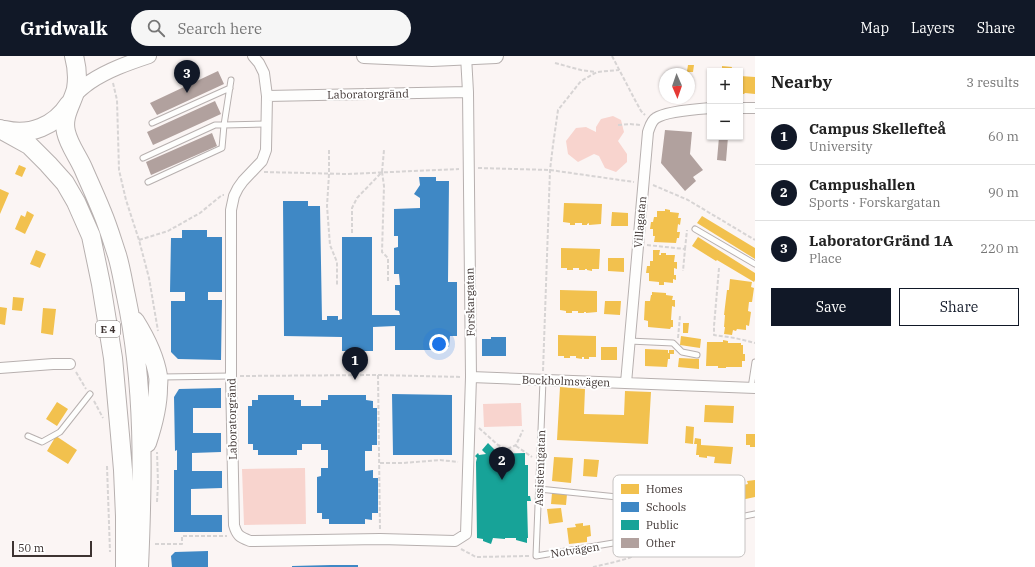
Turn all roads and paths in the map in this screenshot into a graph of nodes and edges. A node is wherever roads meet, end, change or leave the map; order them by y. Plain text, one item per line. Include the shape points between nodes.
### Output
1 (74, 56) edge
2 (149, 56) edge
3 (253, 56) edge
4 (364, 56) edge
5 (496, 56) edge
6 (612, 56) edge
7 (466, 57) edge
8 (554, 63) dead end
9 (619, 70) junction
10 (597, 72) junction
11 (231, 80) dead end
12 (230, 88) junction
13 (468, 92) junction
14 (267, 96) junction
15 (72, 98) junction
16 (707, 108) edge
17 (743, 108) edge
18 (755, 108) edge
19 (652, 122) junction
20 (152, 123) dead end
21 (266, 124) junction
22 (224, 125) junction
23 (618, 125) dead end
24 (640, 125) dead end
25 (0, 128) edge
26 (329, 150) dead end
27 (384, 150) dead end
28 (143, 158) dead end
29 (474, 168) dead end
30 (255, 169) junction
31 (460, 169) dead end
32 (550, 170) junction
33 (382, 172) junction
34 (330, 174) junction
35 (148, 182) dead end
36 (644, 183) junction
37 (235, 194) junction
38 (695, 229) joint
39 (352, 233) dead end
40 (139, 240) dead end
41 (755, 240) edge
42 (638, 244) junction
43 (685, 249) junction
44 (755, 264) edge
45 (719, 268) dead end
46 (683, 271) dead end
47 (388, 281) dead end
48 (336, 285) dead end
49 (129, 312) junction
50 (680, 316) dead end
51 (629, 341) junction
52 (755, 344) edge
53 (677, 347) junction
54 (697, 355) dead end
55 (755, 362) edge
56 (70, 364) joint
57 (0, 368) edge
58 (378, 375) junction
59 (231, 376) junction
60 (158, 377) junction
61 (471, 377) junction
62 (543, 380) junction
63 (626, 383) junction
64 (753, 388) edge
65 (90, 394) junction
66 (470, 418) junction
67 (104, 422) dead end
68 (523, 430) dead end
69 (28, 436) dead end
70 (516, 445) junction
71 (142, 457) junction
72 (107, 460) dead end
73 (540, 462) junction
74 (380, 463) junction
75 (468, 463) junction
76 (539, 489) junction
77 (613, 497) edge
78 (755, 514) edge
79 (745, 516) edge
80 (239, 536) junction
81 (380, 539) junction
82 (455, 541) junction
83 (613, 543) edge
84 (154, 544) dead end
85 (110, 552) dead end
86 (536, 556) junction
87 (630, 557) edge
88 (125, 567) edge
89 (139, 567) edge
90 (592, 567) edge

1 - 15 highway via 77,78
2 - 15 main road via 118,66 101,75
3 - 14 street, Laboratorgränd via 264,73
4 - 7 main road via 432,59
5 - 7 main road
6 - 9 path
7 - 13 street, Forskargatan
8 - 10 path
9 - 10 path
9 - 19 path via 641,111
10 - 32 path via 581,81 558,110
11 - 12 lane
12 - 20 lane
12 - 22 lane
13 - 14 street, Laboratorgränd
13 - 61 street, Forskargatan
14 - 21 street, Laboratorgränd
15 - 25 highway via 61,115 42,128 25,132
15 - 49 highway, E 4 via 66,115 65,130 102,212 117,257
16 - 19 street via 663,114
17 - 18 street
19 - 36 street, Villagatan via 648,132
21 - 22 lane
21 - 30 street, Laboratorgränd via 266,150 262,162
22 - 28 lane via 215,125
22 - 35 lane via 222,148
23 - 24 path
25 - 88 highway, E 4 via 29,145 65,183 90,236 113,358 125,516
26 - 34 path
27 - 33 path
29 - 32 path
30 - 34 path via 266,173
30 - 37 street, Laboratorgränd via 242,181
31 - 33 path
32 - 36 path
32 - 62 path
33 - 34 path
33 - 39 path via 357,198 352,208
33 - 47 path via 382,252 388,258
34 - 48 path via 327,206 330,245 337,262
36 - 41 path via 688,200
36 - 42 street, Villagatan
37 - 40 path via 222,195 200,213 168,231
37 - 59 street, Laboratorgränd via 231,210
38 - 43 path via 688,224
38 - 44 lane
42 - 43 path
42 - 51 street, Villagatan
43 - 46 path
45 - 52 path via 714,335
49 - 60 highway via 143,333
49 - 71 highway, E 4 via 141,410
50 - 53 path
51 - 53 lane via 673,343
51 - 63 street, Villagatan
53 - 54 lane via 682,352
55 - 64 lane
56 - 57 street
56 - 65 path
58 - 59 path
58 - 61 path
58 - 74 path
59 - 60 lane
59 - 80 street, Laboratorgränd via 234,525
60 - 71 highway via 158,399 153,425
61 - 62 street, Bockholmsvägen
61 - 66 street, Forskargatan
62 - 63 street, Bockholmsvägen
62 - 73 lane, Assistentgatan
63 - 64 street, Bockholmsvägen
65 - 67 path
65 - 69 lane via 60,432 42,442
66 - 70 path via 498,446 507,449
66 - 75 street, Forskargatan
68 - 70 path
70 - 73 path
71 - 89 highway, E 4
72 - 85 path
73 - 76 lane, Assistentgatan
74 - 75 path via 440,460
74 - 81 path
75 - 82 street, Forskargatan via 466,534
76 - 77 lane
76 - 86 lane, Assistentgatan
78 - 79 lane, Notvägen
80 - 81 street via 250,541
80 - 84 path via 182,536 182,544
81 - 82 street
82 - 86 path via 457,547 476,557
83 - 86 lane, Notvägen
87 - 90 path

